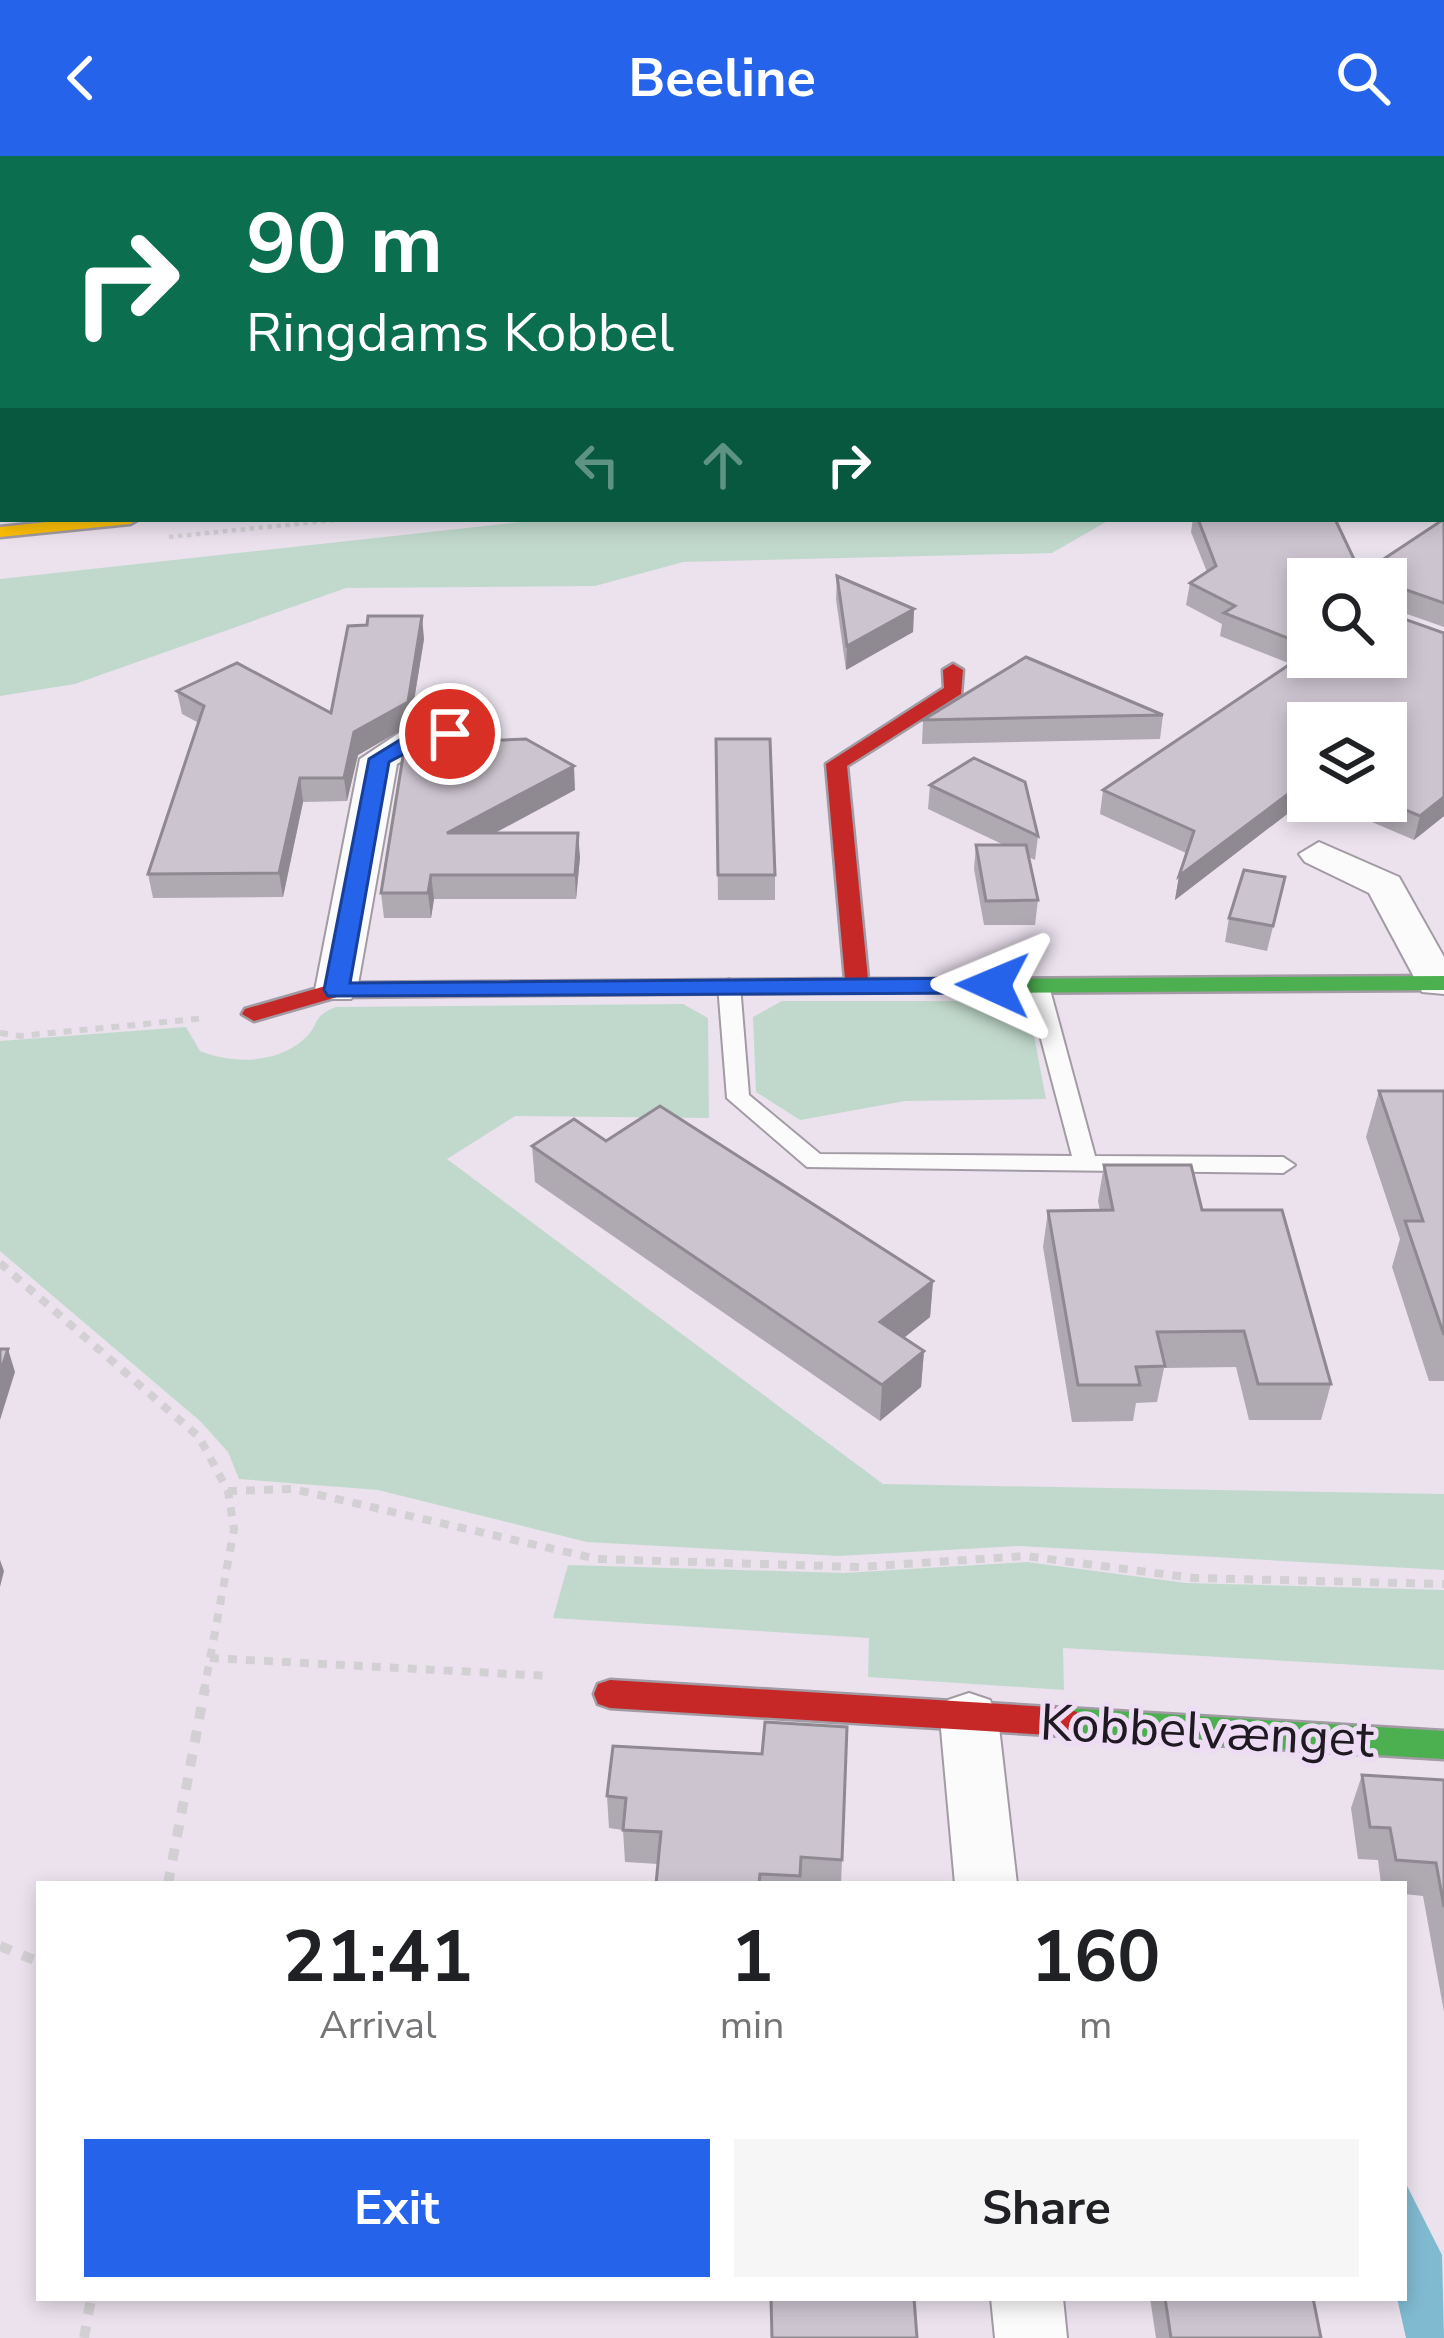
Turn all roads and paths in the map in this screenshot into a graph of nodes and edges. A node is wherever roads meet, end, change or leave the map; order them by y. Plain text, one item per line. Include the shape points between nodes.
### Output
1 (100, 522) edge
2 (0, 532) edge
3 (953, 670) dead end
4 (450, 734) dead end
5 (1319, 854) dead end
6 (857, 983) junction
7 (1441, 983) edge
8 (729, 986) junction
9 (1039, 986) junction
10 (336, 990) junction
11 (254, 1014) joint
12 (0, 1033) edge
13 (1085, 1161) junction
14 (1282, 1165) dead end
15 (0, 1263) edge
16 (228, 1491) junction
17 (1444, 1584) edge
18 (210, 1658) junction
19 (610, 1694) joint
20 (969, 1718) junction
21 (1444, 1745) edge
22 (169, 1881) edge
23 (986, 1881) edge
24 (0, 1946) edge
25 (36, 1962) edge
26 (90, 2301) edge
27 (1027, 2301) edge
28 (84, 2338) edge
29 (1031, 2338) edge

1 - 2 street
3 - 6 street via 954,690 836,764
4 - 10 street via 415,739 379,759
5 - 7 street via 1384,884
6 - 8 street
6 - 9 street
7 - 9 street
8 - 10 street
8 - 13 lane via 738,1098 815,1162
9 - 13 lane
10 - 11 street
11 - 12 path
13 - 14 lane
15 - 16 path via 199,1437
16 - 17 path via 293,1489 597,1558 860,1567 1025,1556 1194,1578
16 - 18 path via 234,1529
18 - 19 path via 561,1676
18 - 22 path
19 - 20 street, Kobbelvænget
20 - 21 street, Kobbelvænget
20 - 23 street
24 - 25 path
26 - 28 path
27 - 29 street

